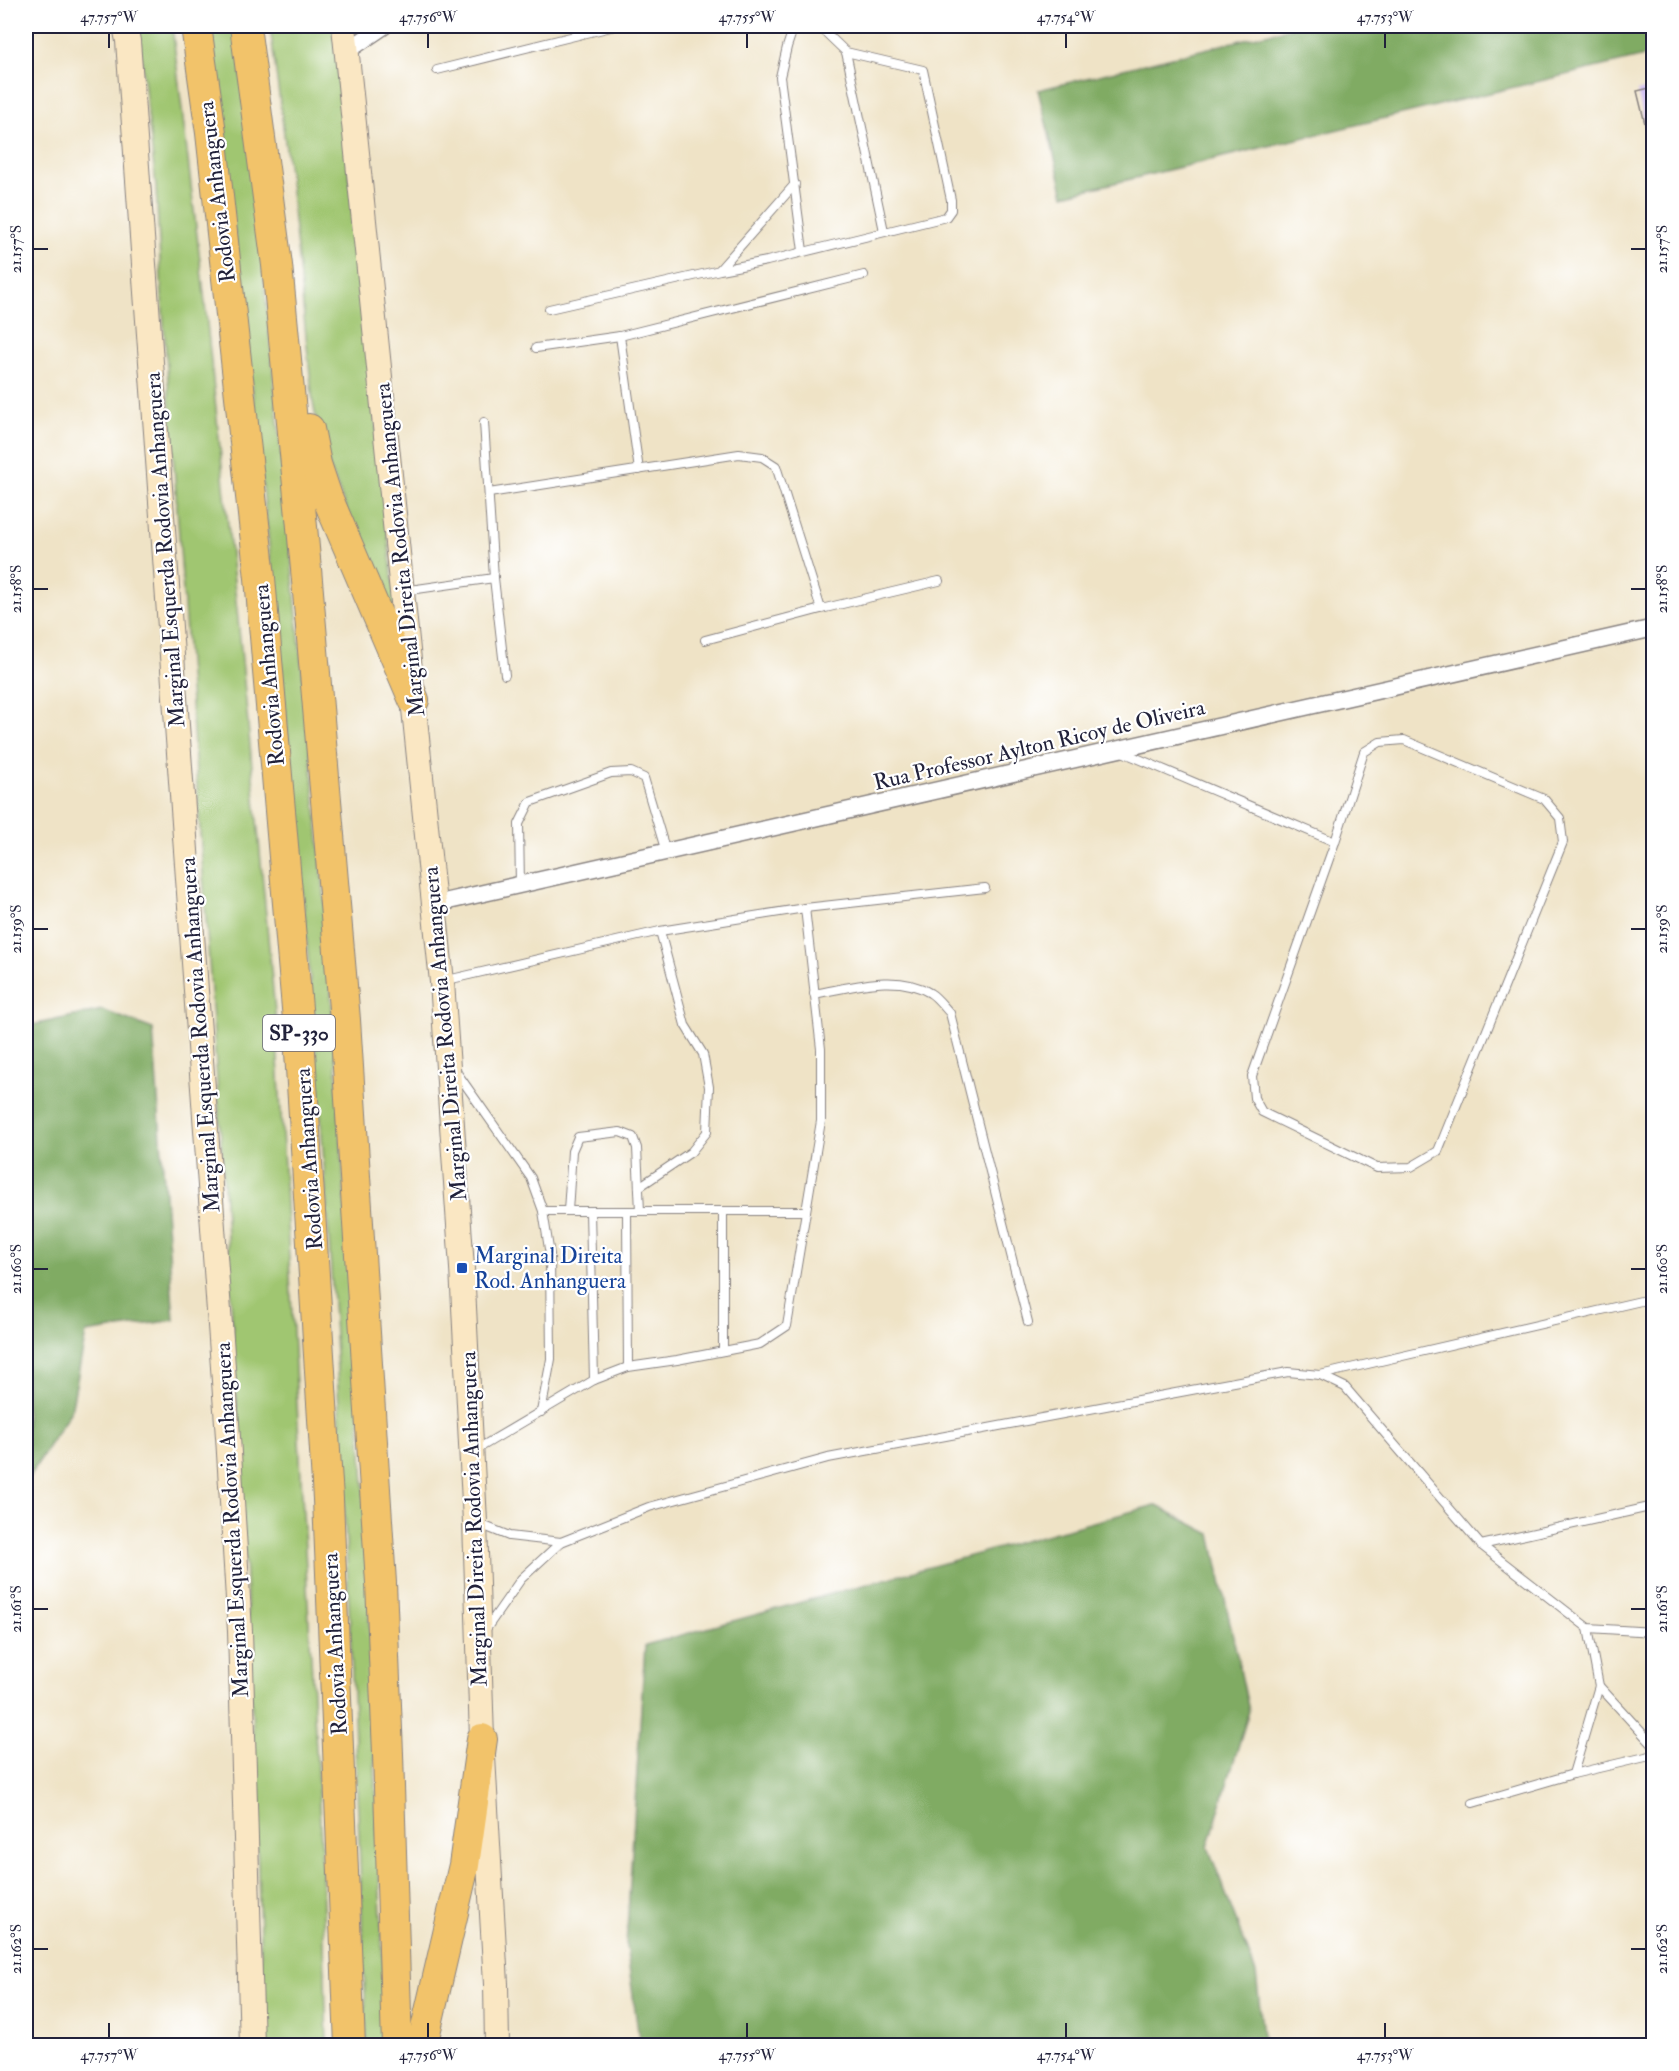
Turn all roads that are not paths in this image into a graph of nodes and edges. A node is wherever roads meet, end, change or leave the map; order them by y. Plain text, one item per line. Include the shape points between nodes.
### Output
1 (125, 26) edge
2 (196, 26) edge
3 (245, 26) edge
4 (344, 26) edge
5 (384, 26) edge
6 (615, 26) edge
7 (794, 26) edge
8 (819, 26) edge
9 (347, 51) junction
10 (846, 52) junction
11 (437, 70) dead end
12 (795, 184) junction
13 (884, 231) junction
14 (803, 250) junction
15 (278, 265) junction
16 (720, 270) junction
17 (864, 275) dead end
18 (549, 309) dead end
19 (620, 336) junction
20 (536, 348) dead end
21 (484, 422) dead end
22 (639, 470) junction
23 (489, 493) junction
24 (494, 578) junction
25 (939, 581) dead end
26 (403, 591) junction
27 (821, 609) junction
28 (1653, 628) edge
29 (705, 640) dead end
30 (505, 675) dead end
31 (414, 700) junction
32 (1117, 749) junction
33 (1335, 842) junction
34 (666, 852) junction
35 (520, 885) junction
36 (985, 888) dead end
37 (435, 904) junction
38 (805, 908) junction
39 (660, 931) junction
40 (442, 982) junction
41 (814, 994) junction
42 (447, 1060) junction
43 (639, 1187) junction
44 (543, 1211) junction
45 (568, 1211) junction
46 (590, 1211) junction
47 (627, 1211) junction
48 (640, 1211) junction
49 (723, 1211) junction
50 (806, 1211) junction
51 (1653, 1298) edge
52 (1028, 1322) dead end
53 (723, 1351) junction
54 (628, 1366) junction
55 (1320, 1375) junction
56 (594, 1380) junction
57 (541, 1412) junction
58 (471, 1453) junction
59 (1653, 1506) edge
60 (475, 1522) junction
61 (561, 1542) junction
62 (1481, 1545) junction
63 (1588, 1628) junction
64 (1653, 1632) edge
65 (479, 1640) junction
66 (1599, 1686) junction
67 (482, 1739) junction
68 (1653, 1746) edge
69 (1653, 1755) edge
70 (1573, 1774) junction
71 (1473, 1803) dead end
72 (252, 2046) edge
73 (350, 2046) edge
74 (397, 2046) edge
75 (422, 2046) edge
76 (496, 2046) edge

1 - 72 street, Marginal Esquerda Rodovia Anhanguera via 229,1449 240,1631
2 - 73 highway, Rodovia Anhanguera / SP-330 via 260,578 298,1020 328,1499
3 - 15 highway, Rodovia Anhanguera / SP-330
4 - 9 street, Marginal Direita Rodovia Anhanguera
5 - 9 street
6 - 11 lane
7 - 12 lane via 780,77
8 - 10 lane
9 - 26 street, Marginal Direita Rodovia Anhanguera
10 - 13 lane
10 - 13 lane via 923,70 951,200 946,217
12 - 14 lane
12 - 16 lane
13 - 14 lane
14 - 16 lane
15 - 31 highway via 316,464
15 - 74 highway, Rodovia Anhanguera / SP-330 via 345,1020 381,1583
16 - 18 lane
17 - 19 lane
19 - 20 lane
19 - 22 lane
21 - 23 lane
22 - 23 lane
22 - 27 lane via 739,454 762,457 776,466
23 - 24 lane
24 - 26 lane
24 - 30 lane
25 - 27 lane
26 - 31 street, Marginal Direita Rodovia Anhanguera
27 - 29 lane
28 - 32 street, Rua Professor Aylton Ricoy de Oliveira
31 - 37 street, Marginal Direita Rodovia Anhanguera
32 - 33 lane
32 - 34 street, Rua Professor Aylton Ricoy de Oliveira
33 - 33 lane via 1252,1076 1254,1098 1262,1112 1377,1168 1411,1167 1438,1151 1563,842 1560,818 1544,799 1404,740 1380,742 1364,752
34 - 35 street, Rua Professor Aylton Ricoy de Oliveira
34 - 35 lane via 644,778 631,772 611,773 530,802 519,824
35 - 37 street, Rua Professor Aylton Ricoy de Oliveira
36 - 38 lane
37 - 40 street, Marginal Direita Rodovia Anhanguera
38 - 39 lane
38 - 41 lane
39 - 40 lane
39 - 43 lane via 686,1025 703,1054 709,1087 707,1132 692,1152
40 - 42 street, Marginal Direita Rodovia Anhanguera
41 - 50 lane via 821,1049 821,1121
41 - 52 lane via 882,982 911,985 931,993 950,1013
42 - 44 lane via 531,1179
42 - 58 street, Marginal Direita Rodovia Anhanguera
43 - 45 lane via 633,1137 620,1132 578,1137 572,1151
43 - 48 lane
44 - 45 lane
44 - 57 lane via 550,1255 551,1359
45 - 46 lane
46 - 47 lane
46 - 56 lane
47 - 48 lane
47 - 54 lane
48 - 49 lane
49 - 50 lane
49 - 53 lane
50 - 53 lane via 787,1326 760,1344
51 - 55 lane
53 - 54 lane
54 - 56 lane
55 - 61 lane via 1288,1372 828,1458 649,1507
55 - 62 lane via 1345,1387
56 - 57 lane
57 - 58 lane
58 - 60 street, Marginal Direita Rodovia Anhanguera
59 - 62 lane
60 - 61 lane via 509,1536
60 - 65 street, Marginal Direita Rodovia Anhanguera
61 - 65 lane via 520,1579
62 - 63 lane
63 - 64 lane
63 - 66 lane
65 - 67 street, Marginal Direita Rodovia Anhanguera
66 - 68 lane
66 - 70 lane
67 - 75 highway via 464,1865
67 - 76 street, Marginal Direita Rodovia Anhanguera
69 - 70 lane
70 - 71 lane

